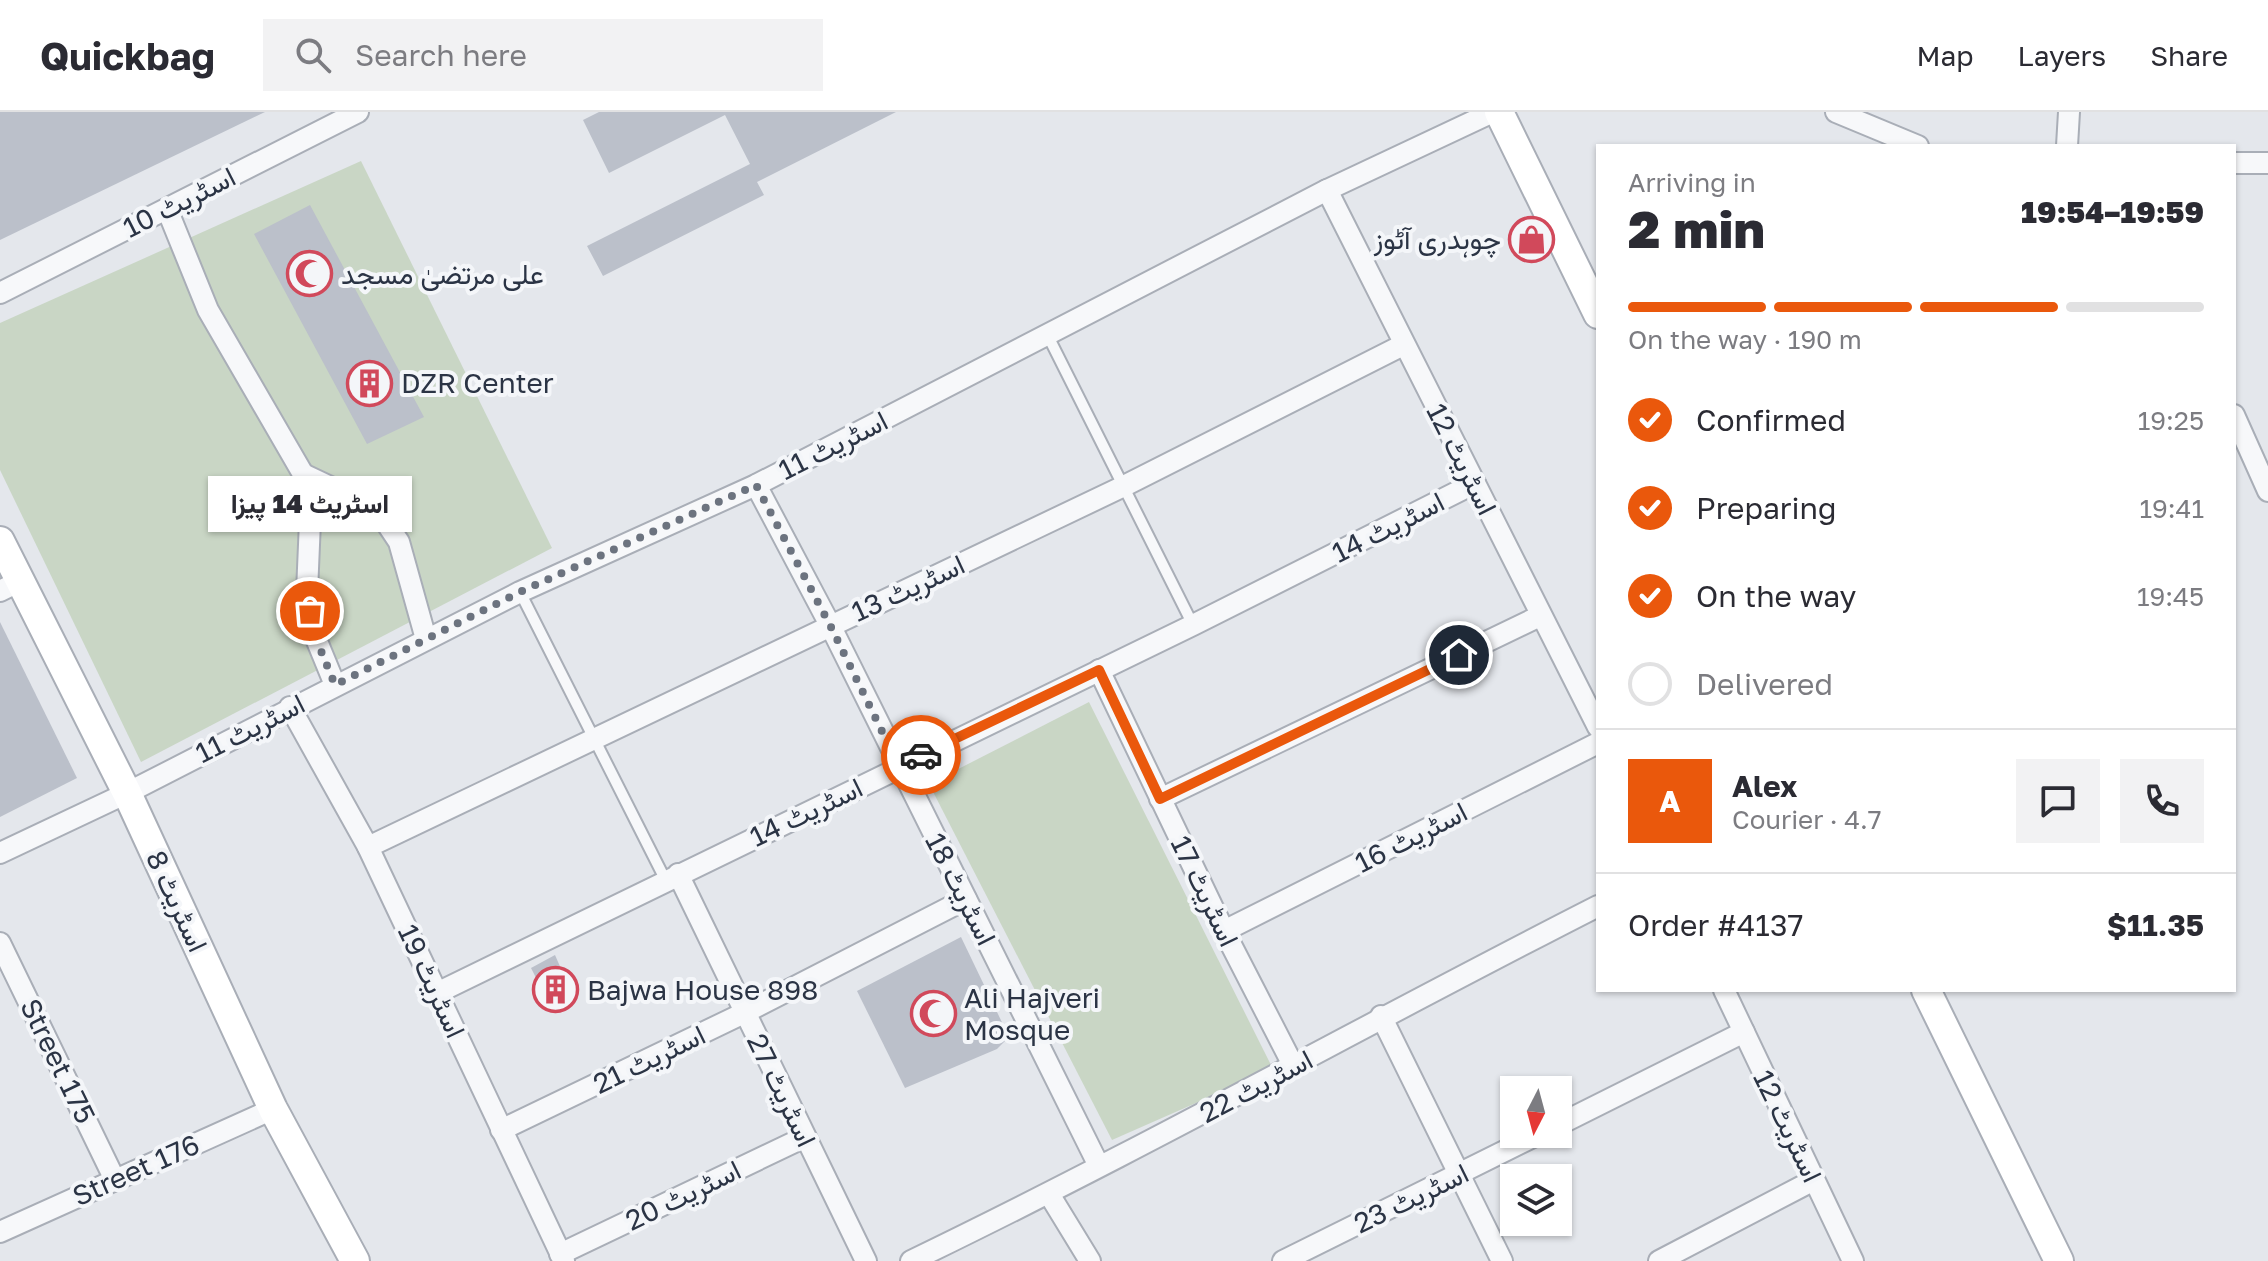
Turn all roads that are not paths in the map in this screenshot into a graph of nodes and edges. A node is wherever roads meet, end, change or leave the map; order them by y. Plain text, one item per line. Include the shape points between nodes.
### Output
1 (358, 112) edge
2 (1496, 112) edge
3 (1836, 112) edge
4 (2069, 112) edge
5 (1913, 144) edge
6 (2067, 144) edge
7 (2236, 163) edge
8 (2268, 163) edge
9 (1327, 190) junction
10 (167, 209) junction
11 (0, 293) edge
12 (1596, 310) edge
13 (1047, 333) junction
14 (1403, 345) junction
15 (2236, 419) edge
16 (303, 474) junction
17 (1475, 483) junction
18 (756, 485) junction
19 (1124, 486) junction
20 (2268, 491) edge
21 (0, 541) edge
22 (10, 586) edge
23 (520, 592) junction
24 (1540, 616) junction
25 (830, 625) junction
26 (1193, 625) junction
27 (426, 639) junction
28 (1099, 670) junction
29 (335, 685) junction
30 (290, 707) junction
31 (1596, 723) edge
32 (597, 740) junction
33 (1596, 744) edge
34 (899, 766) junction
35 (127, 793) junction
36 (1160, 799) junction
37 (368, 847) junction
38 (0, 853) edge
39 (672, 878) junction
40 (966, 899) junction
41 (1596, 907) edge
42 (1224, 931) junction
43 (0, 943) edge
44 (439, 992) junction
45 (1725, 992) edge
46 (1927, 992) edge
47 (744, 1013) junction
48 (1381, 1016) junction
49 (1744, 1032) junction
50 (1294, 1067) junction
51 (273, 1109) junction
52 (1572, 1118) edge
53 (501, 1130) junction
54 (805, 1137) junction
55 (1511, 1148) edge
56 (1099, 1166) junction
57 (1460, 1174) junction
58 (115, 1180) junction
59 (1814, 1180) junction
60 (1049, 1194) junction
61 (0, 1232) edge
62 (562, 1258) edge
63 (1672, 1258) edge
64 (355, 1261) edge
65 (866, 1261) edge
66 (911, 1261) edge
67 (1090, 1261) edge
68 (1283, 1261) edge
69 (1502, 1261) edge
70 (1853, 1261) edge
71 (2059, 1261) edge

1 - 10 street, اسٹریٹ 10
2 - 9 street, اسٹریٹ 11
2 - 12 street
3 - 5 street
4 - 6 street
7 - 8 street
9 - 13 street, اسٹریٹ 11
9 - 14 street, اسٹریٹ 12
10 - 11 street, اسٹریٹ 10
10 - 16 street via 208,310
13 - 18 street, اسٹریٹ 11
13 - 19 lane
14 - 17 street, اسٹریٹ 12
14 - 19 street, اسٹریٹ 13
15 - 20 street
16 - 27 street via 377,509 399,542
16 - 29 street via 310,521 307,592 312,629
17 - 24 street, اسٹریٹ 12
17 - 26 street, اسٹریٹ 14
18 - 23 street, اسٹریٹ 11
18 - 25 street, اسٹریٹ 18
19 - 25 street, اسٹریٹ 13
19 - 26 lane
21 - 22 street, اسٹریٹ 8
22 - 35 street, اسٹریٹ 8
23 - 27 street, اسٹریٹ 11
23 - 32 lane
24 - 31 street, اسٹریٹ 12
24 - 36 street
25 - 32 street, اسٹریٹ 13
25 - 34 street, اسٹریٹ 18
26 - 28 street, اسٹریٹ 14
27 - 29 street, اسٹریٹ 11
28 - 34 street, اسٹریٹ 14
28 - 36 street, اسٹریٹ 17
29 - 30 street, اسٹریٹ 11
30 - 35 street, اسٹریٹ 11
30 - 37 street, اسٹریٹ 19
32 - 37 street, اسٹریٹ 13
32 - 39 lane
33 - 42 street, اسٹریٹ 16
34 - 39 street, اسٹریٹ 14
34 - 40 street, اسٹریٹ 18
35 - 38 street, اسٹریٹ 11
35 - 51 street, اسٹریٹ 8
36 - 42 street, اسٹریٹ 17
37 - 44 street, اسٹریٹ 19
39 - 44 street, اسٹریٹ 14
39 - 47 street, اسٹریٹ 27
40 - 47 street, اسٹریٹ 21
40 - 56 street, اسٹریٹ 18
41 - 48 street, اسٹریٹ 22
42 - 50 street, اسٹریٹ 17
43 - 58 street, Street 175
44 - 53 street, اسٹریٹ 19
45 - 49 street, اسٹریٹ 12
46 - 71 street
47 - 53 street, اسٹریٹ 21
47 - 54 street, اسٹریٹ 27
48 - 50 street, اسٹریٹ 22
48 - 57 street
49 - 52 street
49 - 59 street, اسٹریٹ 12
50 - 56 street, اسٹریٹ 22
51 - 58 street, Street 176
51 - 64 street, اسٹریٹ 8
53 - 62 street, اسٹریٹ 19
54 - 62 street, اسٹریٹ 20
54 - 65 street, اسٹریٹ 27
55 - 57 street, اسٹریٹ 23
56 - 60 street, اسٹریٹ 22
57 - 68 street, اسٹریٹ 23
57 - 69 street
58 - 61 street, Street 176
59 - 63 street
59 - 70 street, اسٹریٹ 12
60 - 66 street, اسٹریٹ 22
60 - 67 street

